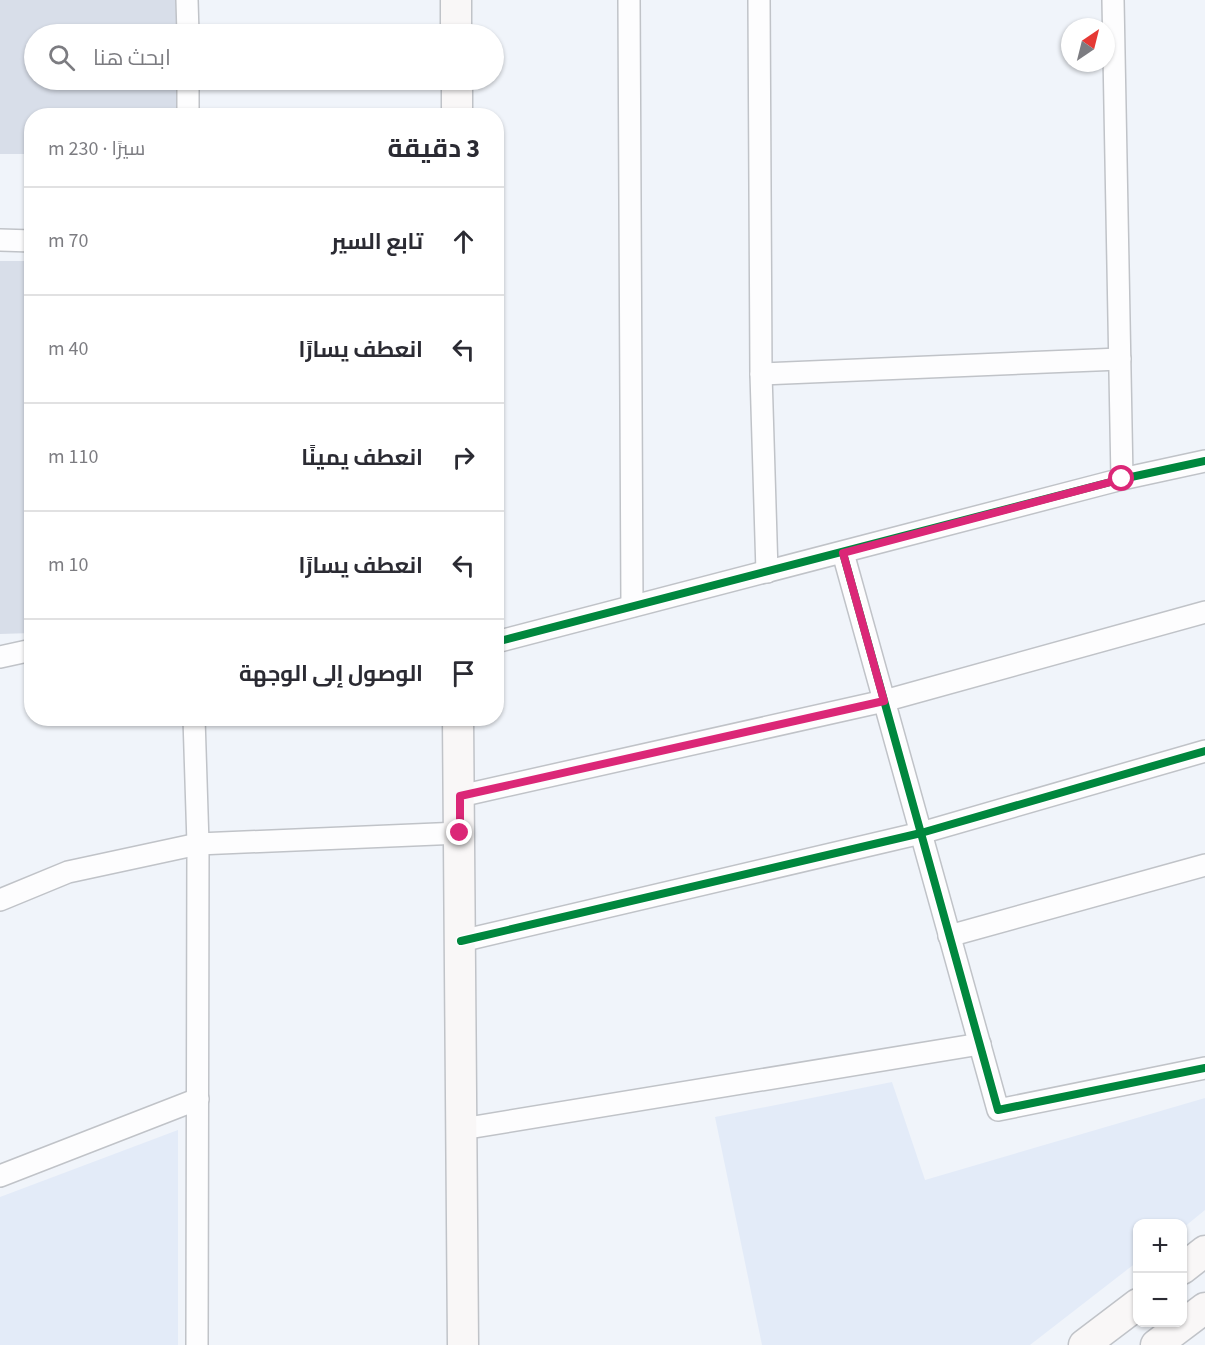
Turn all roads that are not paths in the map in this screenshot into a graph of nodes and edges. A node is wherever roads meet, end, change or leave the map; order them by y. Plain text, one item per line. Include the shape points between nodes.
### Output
1 (187, 0) edge
2 (456, 0) edge
3 (629, 0) edge
4 (759, 0) edge
5 (1113, 0) edge
6 (188, 24) edge
7 (456, 24) edge
8 (188, 90) edge
9 (456, 90) edge
10 (189, 108) edge
11 (457, 108) edge
12 (0, 240) edge
13 (24, 241) edge
14 (1120, 359) junction
15 (761, 374) junction
16 (1205, 461) edge
17 (1122, 479) junction
18 (843, 553) junction
19 (767, 572) junction
20 (632, 606) junction
21 (1205, 612) edge
22 (504, 640) edge
23 (24, 652) edge
24 (0, 657) edge
25 (884, 701) junction
26 (194, 726) edge
27 (458, 726) edge
28 (1205, 751) edge
29 (460, 796) junction
30 (460, 833) junction
31 (921, 833) junction
32 (198, 844) junction
33 (1205, 865) edge
34 (0, 900) edge
35 (950, 936) junction
36 (461, 941) junction
37 (980, 1044) junction
38 (1205, 1068) edge
39 (198, 1099) junction
40 (462, 1129) junction
41 (0, 1176) edge
42 (1205, 1251) edge
43 (1187, 1265) edge
44 (1133, 1307) edge
45 (1205, 1308) edge
46 (197, 1345) edge
47 (463, 1345) edge
48 (1084, 1345) edge
49 (1156, 1345) edge

1 - 6 street
2 - 7 main road
3 - 20 street
4 - 15 street
5 - 14 street
8 - 10 street
9 - 11 main road
12 - 13 street
14 - 15 street
14 - 17 street
15 - 19 street
16 - 17 street
17 - 18 street
18 - 19 street
18 - 25 street
19 - 20 street
20 - 22 street
21 - 25 street
23 - 24 street
25 - 29 street
25 - 31 street
26 - 32 street
27 - 29 main road
28 - 31 street
29 - 30 main road
30 - 32 street
30 - 36 main road
31 - 35 street
31 - 36 street
32 - 34 street via 68,872
32 - 39 street
33 - 35 street
35 - 37 street
36 - 40 main road
37 - 38 street via 998,1110
37 - 40 street
39 - 41 street
39 - 46 street
40 - 47 main road
42 - 43 main road
44 - 48 main road
45 - 49 main road

